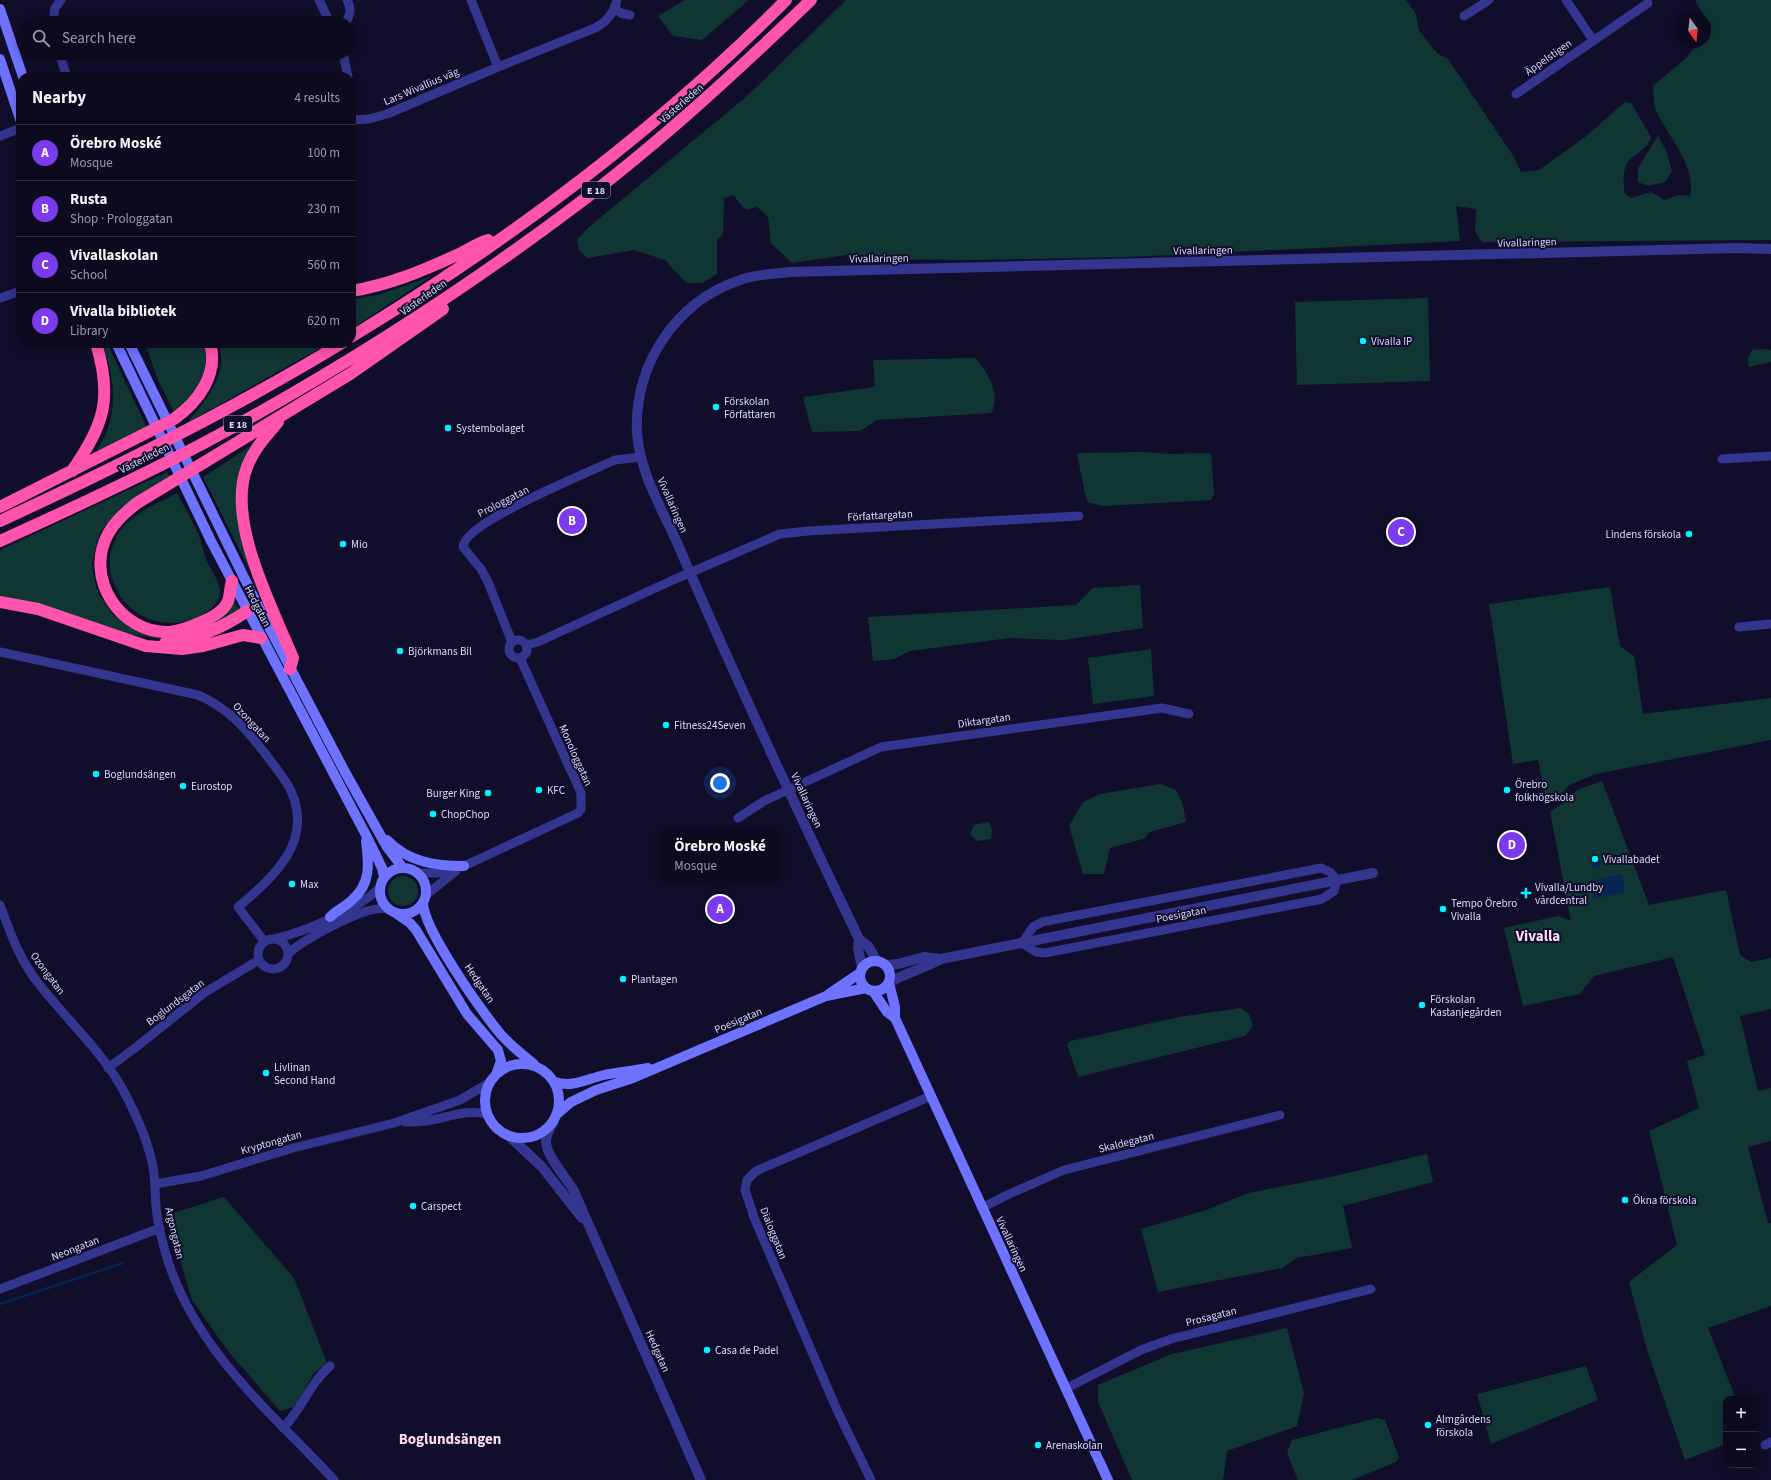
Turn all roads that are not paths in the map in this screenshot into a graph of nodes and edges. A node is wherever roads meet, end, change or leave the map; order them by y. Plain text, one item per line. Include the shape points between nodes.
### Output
1 (61, 0) edge
2 (319, 0) edge
3 (347, 0) edge
4 (471, 0) edge
5 (786, 0) edge
6 (812, 0) edge
7 (1489, 0) edge
8 (1566, 0) edge
9 (1648, 3) dead end
10 (616, 4) edge
11 (0, 9) edge
12 (630, 14) dead end
13 (54, 16) edge
14 (327, 16) edge
15 (349, 16) edge
16 (1464, 16) dead end
17 (1594, 40) junction
18 (16, 56) edge
19 (0, 59) edge
20 (17, 60) edge
21 (61, 60) edge
22 (345, 60) edge
23 (498, 67) junction
24 (21, 72) edge
25 (65, 72) edge
26 (347, 72) edge
27 (1516, 94) dead end
28 (16, 107) edge
29 (356, 120) edge
30 (16, 130) edge
31 (0, 136) edge
32 (494, 242) junction
33 (1771, 248) edge
34 (463, 285) junction
35 (356, 290) edge
36 (16, 295) edge
37 (0, 298) edge
38 (356, 334) edge
39 (97, 348) edge
40 (118, 348) edge
41 (131, 348) edge
42 (211, 348) edge
43 (334, 348) edge
44 (285, 414) junction
45 (1771, 456) edge
46 (641, 457) junction
47 (1722, 460) dead end
48 (72, 471) junction
49 (0, 507) edge
50 (1079, 516) dead end
51 (0, 521) edge
52 (0, 541) edge
53 (690, 573) junction
54 (232, 581) junction
55 (0, 602) edge
56 (253, 608) junction
57 (1771, 624) edge
58 (1739, 627) dead end
59 (261, 638) junction
60 (512, 642) junction
61 (526, 645) junction
62 (160, 647) junction
63 (0, 652) edge
64 (520, 658) junction
65 (290, 669) junction
66 (1190, 714) dead end
67 (789, 790) junction
68 (738, 818) dead end
69 (379, 832) junction
70 (366, 835) junction
71 (464, 866) junction
72 (403, 868) junction
73 (418, 873) junction
74 (1372, 873) dead end
75 (384, 877) junction
76 (1337, 880) junction
77 (380, 887) junction
78 (424, 899) junction
79 (0, 905) edge
80 (392, 911) junction
81 (330, 918) junction
82 (274, 939) junction
83 (859, 939) junction
84 (264, 941) junction
85 (1022, 943) junction
86 (288, 954) junction
87 (941, 959) junction
88 (259, 960) junction
89 (877, 960) junction
90 (886, 965) junction
91 (861, 970) junction
92 (889, 982) junction
93 (869, 989) junction
94 (826, 996) junction
95 (895, 1018) junction
96 (77, 1027) joint
97 (536, 1066) junction
98 (659, 1066) junction
99 (108, 1068) junction
100 (497, 1072) junction
101 (555, 1082) junction
102 (489, 1083) junction
103 (931, 1096) junction
104 (487, 1114) junction
105 (1280, 1115) dead end
106 (555, 1118) junction
107 (394, 1123) junction
108 (509, 1136) junction
109 (155, 1184) junction
110 (982, 1208) junction
111 (160, 1228) junction
112 (592, 1232) junction
113 (0, 1289) edge
114 (1371, 1289) dead end
115 (330, 1366) dead end
116 (1065, 1389) junction
117 (283, 1428) junction
118 (334, 1480) edge
119 (701, 1480) edge
120 (871, 1480) edge
121 (1108, 1480) edge

1 - 13 street via 55,8
2 - 14 street
3 - 15 street via 350,6
4 - 23 street
5 - 32 highway, Västerleden / E 18 via 648,124 576,182
6 - 34 highway, Västerleden / E 18 via 722,85 654,143 576,206
7 - 16 street
8 - 17 street
9 - 17 street, Äppelstigen
10 - 12 street, Lars Wivallius väg via 621,13
10 - 23 street, Lars Wivallius väg via 604,24
11 - 18 main road
17 - 27 street, Äppelstigen
19 - 28 main road
20 - 24 main road
21 - 25 street
22 - 26 street
23 - 29 street, Lars Wivallius väg via 387,114
30 - 31 street
32 - 35 highway, E 18 via 486,240 409,276
32 - 38 highway, Västerleden / E 18 via 418,295
33 - 46 street, Vivallaringen via 805,272 756,276 743,279 698,301 670,328 659,343 644,377 640,397 637,418
34 - 44 highway, E 18 via 451,304 350,374
34 - 52 highway, Västerleden / E 18 via 367,349 235,426 116,487
36 - 37 street
39 - 48 highway via 104,383 102,415 90,445
40 - 54 main road, Hedgatan
41 - 56 main road, Hedgatan via 196,480
42 - 48 highway via 212,362 209,376 194,403 174,419
43 - 51 highway, Västerleden / E 18 via 206,421
44 - 54 highway, E 18 via 137,503 114,525 103,549 102,576 110,600 129,620 155,631 171,632 185,629 216,614 228,602
44 - 65 highway, E 18 via 262,440 251,458 244,477 241,499 245,535 293,658
45 - 47 street
46 - 53 street, Vivallaringen
46 - 60 street, Prologgatan via 615,460 604,465 492,518 465,539 463,547 488,582
48 - 49 highway
50 - 53 street, Författargatan via 790,532
53 - 61 street via 538,642
53 - 67 street, Vivallaringen
54 - 56 main road, Hedgatan
55 - 62 highway via 38,609 146,646
56 - 59 main road, Hedgatan
56 - 62 highway via 221,626 184,640 165,643
56 - 65 main road, Hedgatan
57 - 58 street
59 - 62 highway via 243,635 196,648
59 - 70 main road, Hedgatan
60 - 61 street via 520,640
60 - 64 street via 510,654
61 - 64 street via 527,653
63 - 84 street, Ozongatan via 198,695 230,713 243,726 288,786 297,818 295,839 289,856 274,874 238,907
64 - 71 street, Monologgatan via 581,793 582,807 578,813
65 - 69 main road, Hedgatan
66 - 67 street, Diktargatan via 1162,708 890,745
67 - 68 street, Diktargatan via 764,801
67 - 83 street, Vivallaringen
69 - 71 main road via 394,848 422,862
69 - 72 main road, Hedgatan
70 - 75 main road, Hedgatan
70 - 81 main road via 368,876 362,890 337,909
71 - 73 street, Monologgatan via 438,873
71 - 78 street, Monologgatan via 442,881
72 - 73 main road
72 - 75 main road
73 - 78 main road via 425,883
74 - 76 street, Poesigatan
75 - 77 main road
76 - 85 street, Poesigatan
76 - 85 street, Poesigatan via 1334,891 1328,896 1314,900 1045,953 1036,952
76 - 85 street, Poesigatan via 1330,872 1321,868 1042,922 1033,927
77 - 80 main road via 382,900
77 - 81 street via 366,901
78 - 80 main road via 406,914
78 - 97 main road, Hedgatan via 423,912 438,942 495,1027
79 - 96 street, Ozongatan via 21,956 38,984
80 - 86 street via 378,909 357,916 308,939
80 - 100 main road via 416,930 466,1014 498,1050 501,1061
81 - 82 street
82 - 84 street
82 - 86 street via 285,945
83 - 89 street, Vivallaringen via 868,946
83 - 91 street, Vivallaringen
84 - 88 street via 258,951
85 - 87 street, Poesigatan
86 - 88 street via 284,964 275,969 266,967
87 - 90 street, Poesigatan via 924,957
87 - 92 street, Poesigatan
88 - 99 street, Boglundsgatan via 204,993
89 - 90 main road
89 - 91 main road via 869,962
90 - 92 main road via 890,971
91 - 93 main road via 862,982
91 - 94 main road, Poesigatan
92 - 93 main road via 883,989
92 - 95 main road, Vivallaringen
93 - 94 main road, Poesigatan via 856,988
93 - 95 main road, Vivallaringen
94 - 98 main road, Poesigatan
95 - 103 main road, Vivallaringen
96 - 99 street, Argongatan
97 - 100 main road via 523,1063 510,1065
97 - 101 main road
98 - 101 main road, Poesigatan via 603,1076 573,1085
98 - 106 main road, Poesigatan via 571,1102
99 - 109 street, Argongatan via 121,1087 143,1134 153,1167
100 - 102 main road
101 - 106 main road via 559,1096
102 - 104 main road via 484,1102
102 - 107 street, Kryptongatan via 460,1100
103 - 110 main road, Vivallaringen
103 - 120 street, Dialoggatan via 756,1171 747,1180 745,1190 755,1220 834,1404
104 - 107 street, Kryptongatan via 476,1111 428,1121
104 - 108 main road via 500,1131
105 - 110 street, Skaldegatan via 1064,1170 1007,1194
106 - 108 main road via 542,1133 533,1137
106 - 112 street, Hedgatan via 546,1142 548,1151 573,1189
107 - 109 street, Kryptongatan via 293,1148 201,1176
108 - 112 street, Hedgatan via 542,1167
109 - 111 street, Argongatan
110 - 116 main road, Vivallaringen
111 - 113 street, Neongatan
111 - 117 street, Argongatan via 167,1258 199,1328 227,1365
112 - 119 street, Hedgatan
114 - 116 street, Prosagatan via 1171,1339 1141,1350
115 - 117 street via 318,1376 292,1419
116 - 121 main road, Vivallaringen
117 - 118 street, Argongatan

